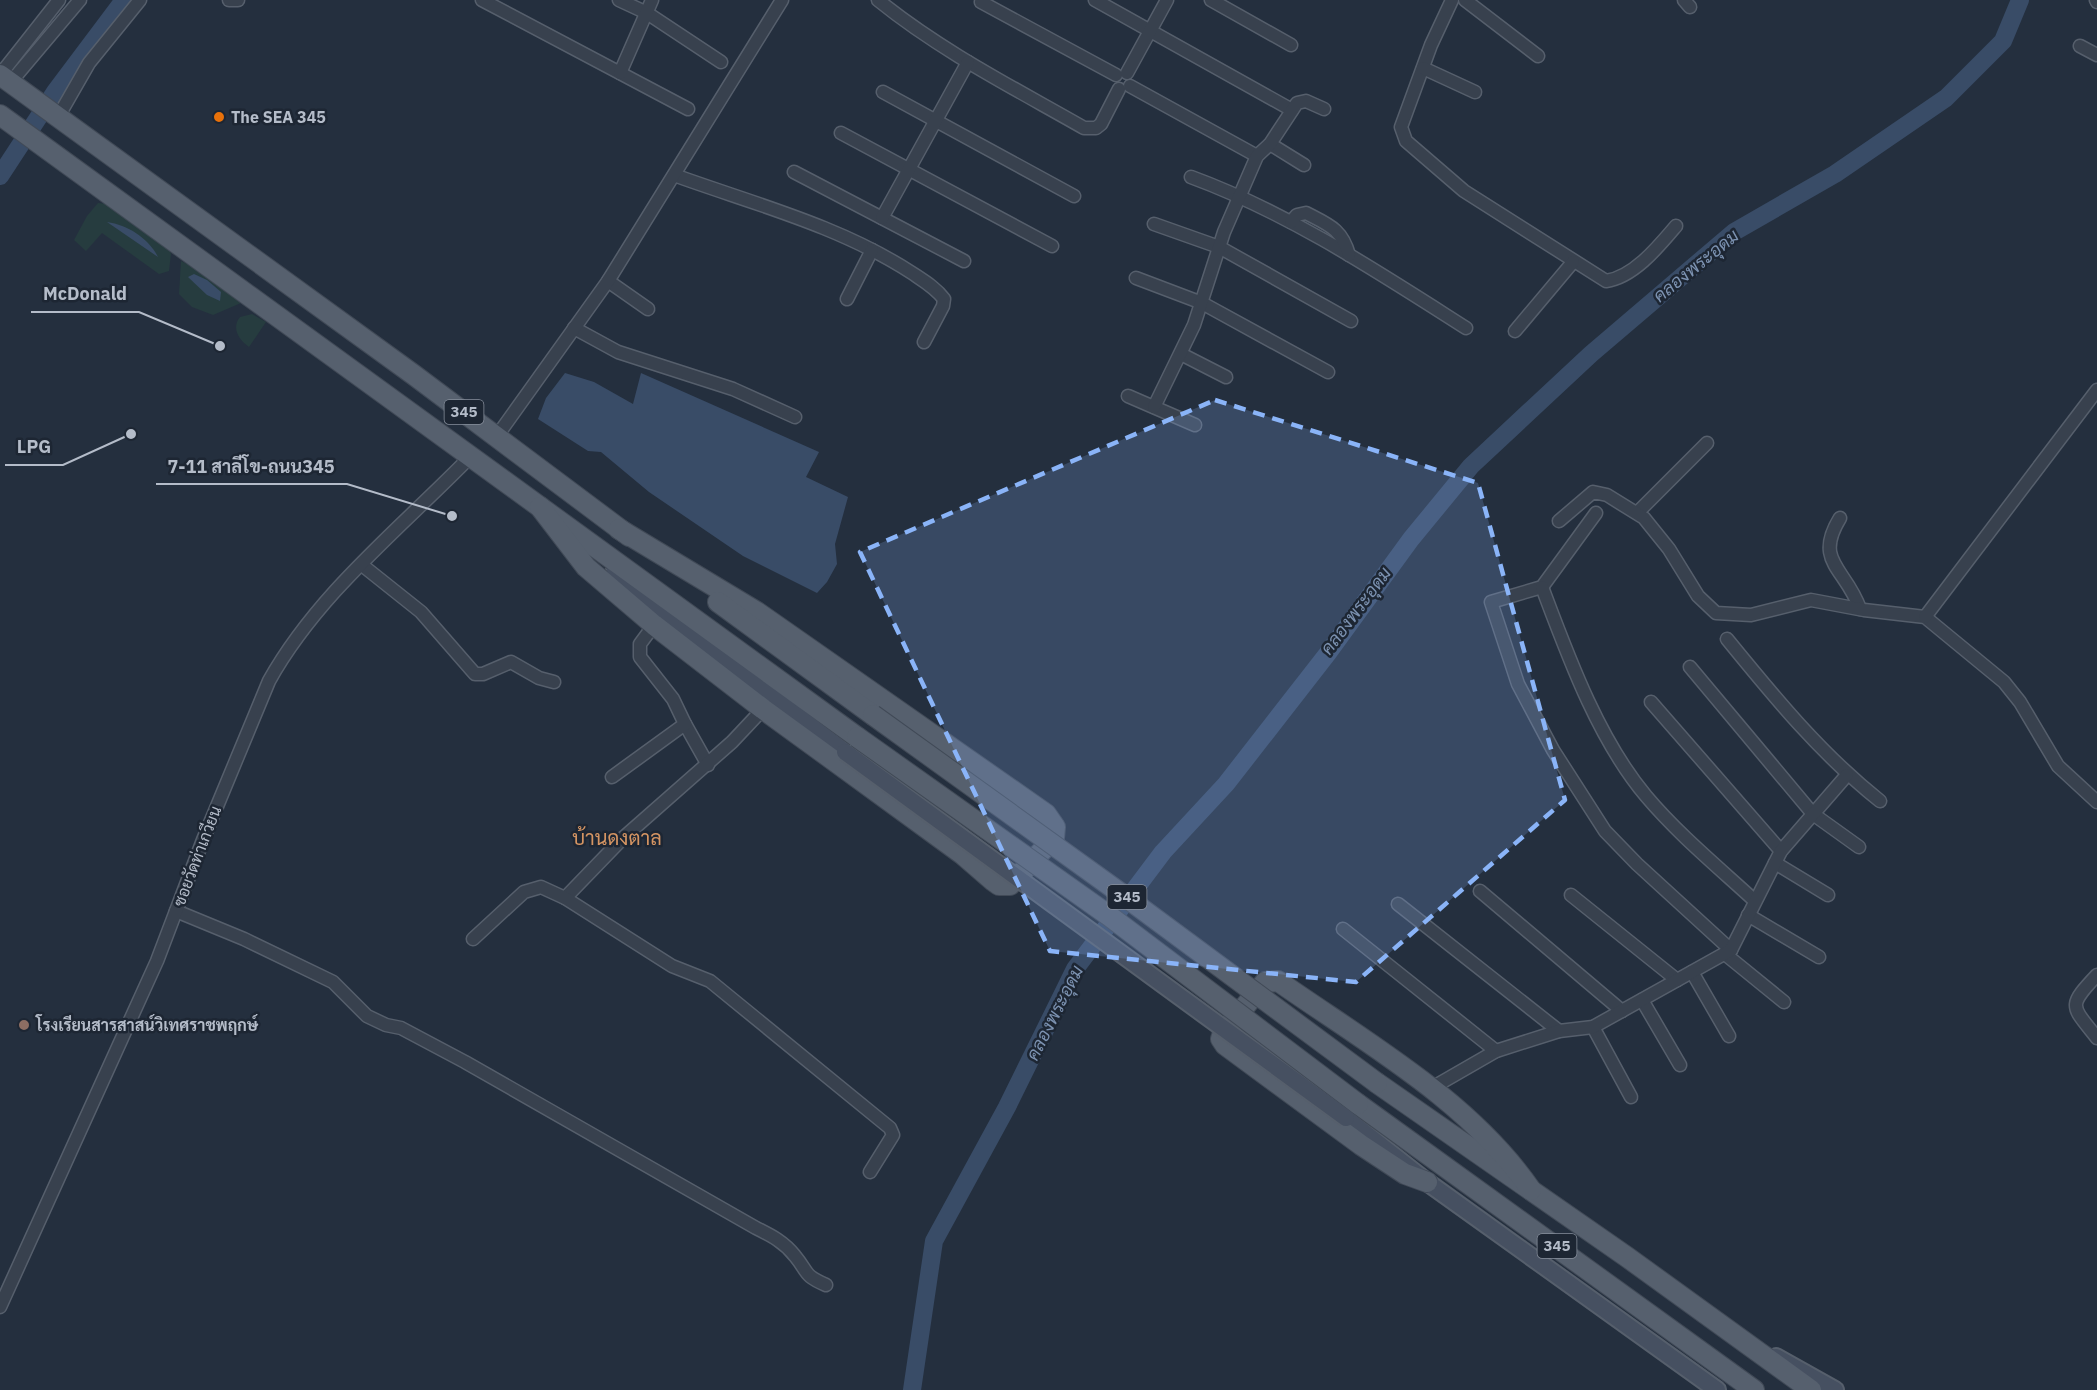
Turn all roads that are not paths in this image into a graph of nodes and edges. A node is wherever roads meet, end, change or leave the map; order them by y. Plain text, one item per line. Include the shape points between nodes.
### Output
1 (59, 0) edge
2 (80, 0) edge
3 (140, 0) edge
4 (230, 0) edge
5 (238, 0) edge
6 (482, 0) edge
7 (619, 0) edge
8 (652, 0) edge
9 (782, 0) edge
10 (878, 0) edge
11 (1095, 0) edge
12 (1167, 0) edge
13 (1211, 0) edge
14 (1452, 0) edge
15 (1465, 0) edge
16 (981, 2) dead end
17 (646, 13) junction
18 (1150, 30) junction
19 (1291, 45) dead end
20 (2080, 45) dead end
21 (2097, 55) edge
22 (1538, 56) dead end
23 (968, 62) junction
24 (721, 63) dead end
25 (1423, 68) junction
26 (620, 73) junction
27 (1121, 74) junction
28 (4, 78) edge
29 (1125, 88) junction
30 (883, 92) dead end
31 (1475, 92) dead end
32 (688, 109) dead end
33 (1324, 109) dead end
34 (1292, 110) junction
35 (55, 114) junction
36 (3, 118) edge
37 (935, 120) junction
38 (841, 134) dead end
39 (1270, 144) junction
40 (1257, 156) junction
41 (1304, 165) dead end
42 (909, 169) junction
43 (794, 172) dead end
44 (674, 175) junction
45 (1191, 177) dead end
46 (1239, 195) junction
47 (1074, 196) dead end
48 (882, 218) junction
49 (1154, 224) dead end
50 (1676, 226) dead end
51 (1052, 246) dead end
52 (1219, 247) junction
53 (872, 250) junction
54 (964, 261) dead end
55 (1573, 262) junction
56 (1136, 278) dead end
57 (608, 281) junction
58 (847, 299) dead end
59 (1202, 303) junction
60 (648, 309) dead end
61 (1351, 321) dead end
62 (574, 328) junction
63 (1466, 328) dead end
64 (1515, 331) dead end
65 (924, 342) dead end
66 (1181, 354) junction
67 (1328, 372) dead end
68 (1226, 376) dead end
69 (2097, 390) edge
70 (1128, 396) dead end
71 (1154, 407) junction
72 (795, 417) dead end
73 (1195, 425) dead end
74 (497, 436) junction
75 (1707, 443) dead end
76 (471, 456) junction
77 (540, 507) junction
78 (1596, 513) dead end
79 (1637, 513) junction
80 (1840, 518) dead end
81 (1559, 521) dead end
82 (619, 529) junction
83 (362, 565) junction
84 (1542, 587) junction
85 (1860, 609) junction
86 (1925, 617) junction
87 (654, 625) junction
88 (1727, 639) dead end
89 (1690, 667) dead end
90 (554, 682) dead end
91 (1651, 702) dead end
92 (763, 709) junction
93 (685, 724) junction
94 (708, 765) junction
95 (1847, 775) junction
96 (612, 777) dead end
97 (1880, 801) dead end
98 (2097, 802) edge
99 (1814, 814) junction
100 (1859, 847) dead end
101 (1781, 851) junction
102 (1775, 863) junction
103 (1480, 891) dead end
104 (1571, 895) dead end
105 (1828, 895) dead end
106 (565, 898) junction
107 (1755, 901) junction
108 (1398, 904) dead end
109 (176, 911) junction
110 (1748, 915) junction
111 (1343, 929) dead end
112 (472, 939) dead end
113 (1728, 952) junction
114 (1819, 957) dead end
115 (1692, 972) junction
116 (2097, 975) edge
117 (1677, 980) junction
118 (1642, 1000) junction
119 (1784, 1002) dead end
120 (1622, 1011) junction
121 (1593, 1027) junction
122 (1559, 1031) junction
123 (1729, 1036) dead end
124 (2097, 1038) edge
125 (1496, 1051) junction
126 (1680, 1065) dead end
127 (1430, 1089) junction
128 (1630, 1097) dead end
129 (1352, 1111) junction
130 (870, 1172) dead end
131 (1426, 1182) junction
132 (1531, 1190) junction
133 (826, 1285) dead end
134 (0, 1307) edge
135 (1750, 1345) junction
136 (1717, 1390) edge
137 (1754, 1390) edge
138 (1811, 1390) edge
139 (1835, 1390) edge

1 - 28 street
2 - 28 street
3 - 35 street via 89,63
4 - 5 street
6 - 26 street
7 - 17 street
8 - 17 street
9 - 44 street
10 - 23 street
11 - 18 street
12 - 18 street
13 - 19 street
14 - 25 street
15 - 22 street
16 - 27 street
17 - 24 street
17 - 26 street
18 - 27 street
18 - 34 street
20 - 21 street
23 - 29 street via 1084,129 1101,124
23 - 37 street
25 - 31 street
25 - 55 street via 1401,127 1406,141 1464,191
26 - 32 street
27 - 29 street via 1114,83
28 - 35 main road, 345
29 - 40 street
30 - 37 street
33 - 34 street via 1301,101
34 - 39 street
35 - 74 main road, 345
36 - 76 main road, 345
37 - 42 street
37 - 47 street
38 - 42 street
39 - 40 street
39 - 41 street
40 - 46 street
42 - 48 street
42 - 51 street
43 - 48 street
44 - 53 street via 812,224
44 - 57 street
45 - 46 street
46 - 52 street
46 - 63 street via 1292,222
48 - 54 street
49 - 52 street
50 - 55 street via 1655,250 1615,279 1599,278
52 - 59 street
52 - 61 street
53 - 58 street
53 - 65 street via 934,288 944,299
55 - 64 street
56 - 59 street
57 - 60 street
57 - 62 street
59 - 66 street
59 - 67 street
62 - 72 street via 618,351 733,389
62 - 74 street
66 - 68 street
66 - 71 street
69 - 86 street
70 - 71 street
71 - 73 street
74 - 82 main road, 345
75 - 79 street
76 - 77 main road, 345
76 - 83 street, ซอยวัดท่าเกวียน
77 - 87 main road via 586,567
77 - 129 main road, 345, bridge via 851,744 1108,915
78 - 84 street
79 - 81 street via 1607,495 1593,492
79 - 85 street via 1657,534 1698,596 1716,613 1751,615 1811,600
80 - 85 street via 1829,538 1829,553
82 - 92 main road via 757,612 1028,801 1052,821 1054,838 1010,885 999,885
82 - 132 main road, 345, bridge via 1377,1083
83 - 90 street via 421,612 475,674 511,662
83 - 109 street, ซอยวัดท่าเกวียน via 294,642 269,681
84 - 107 street via 1569,659 1605,733 1645,795
84 - 113 street via 1491,602 1518,684 1552,750 1605,831
85 - 86 street
86 - 98 street via 2008,687 2058,766
87 - 92 main road
87 - 93 street via 640,644 640,657 673,699
88 - 95 street via 1812,741
89 - 99 street
91 - 101 street
92 - 94 street
93 - 94 street
93 - 96 street
94 - 106 street via 610,851
95 - 97 street
95 - 99 street
99 - 100 street
99 - 101 street
101 - 102 street
102 - 105 street
102 - 107 street
103 - 120 street
104 - 117 street
106 - 112 street via 541,887 524,892
106 - 130 street via 672,966 711,981 890,1128 893,1135
107 - 110 street
108 - 122 street
109 - 133 street via 333,982 367,1016 401,1028 465,1062 772,1235 797,1258 807,1275
109 - 134 street, ซอยวัดท่าเกวียน
110 - 113 street
110 - 114 street
111 - 125 street
113 - 115 street
113 - 119 street
115 - 117 street
115 - 123 street
116 - 124 street via 2077,996 2075,1004
117 - 118 street
118 - 120 street
118 - 126 street
120 - 121 street
121 - 122 street
121 - 128 street
122 - 125 street
125 - 127 street
127 - 131 main road via 1278,981 1265,982 1221,1039 1361,1145 1405,1174
127 - 132 main road via 1459,1110
129 - 131 main road, 345
129 - 137 main road, 345
131 - 136 main road, 345
132 - 135 main road, 345
135 - 138 main road, 345
135 - 139 main road, 345

